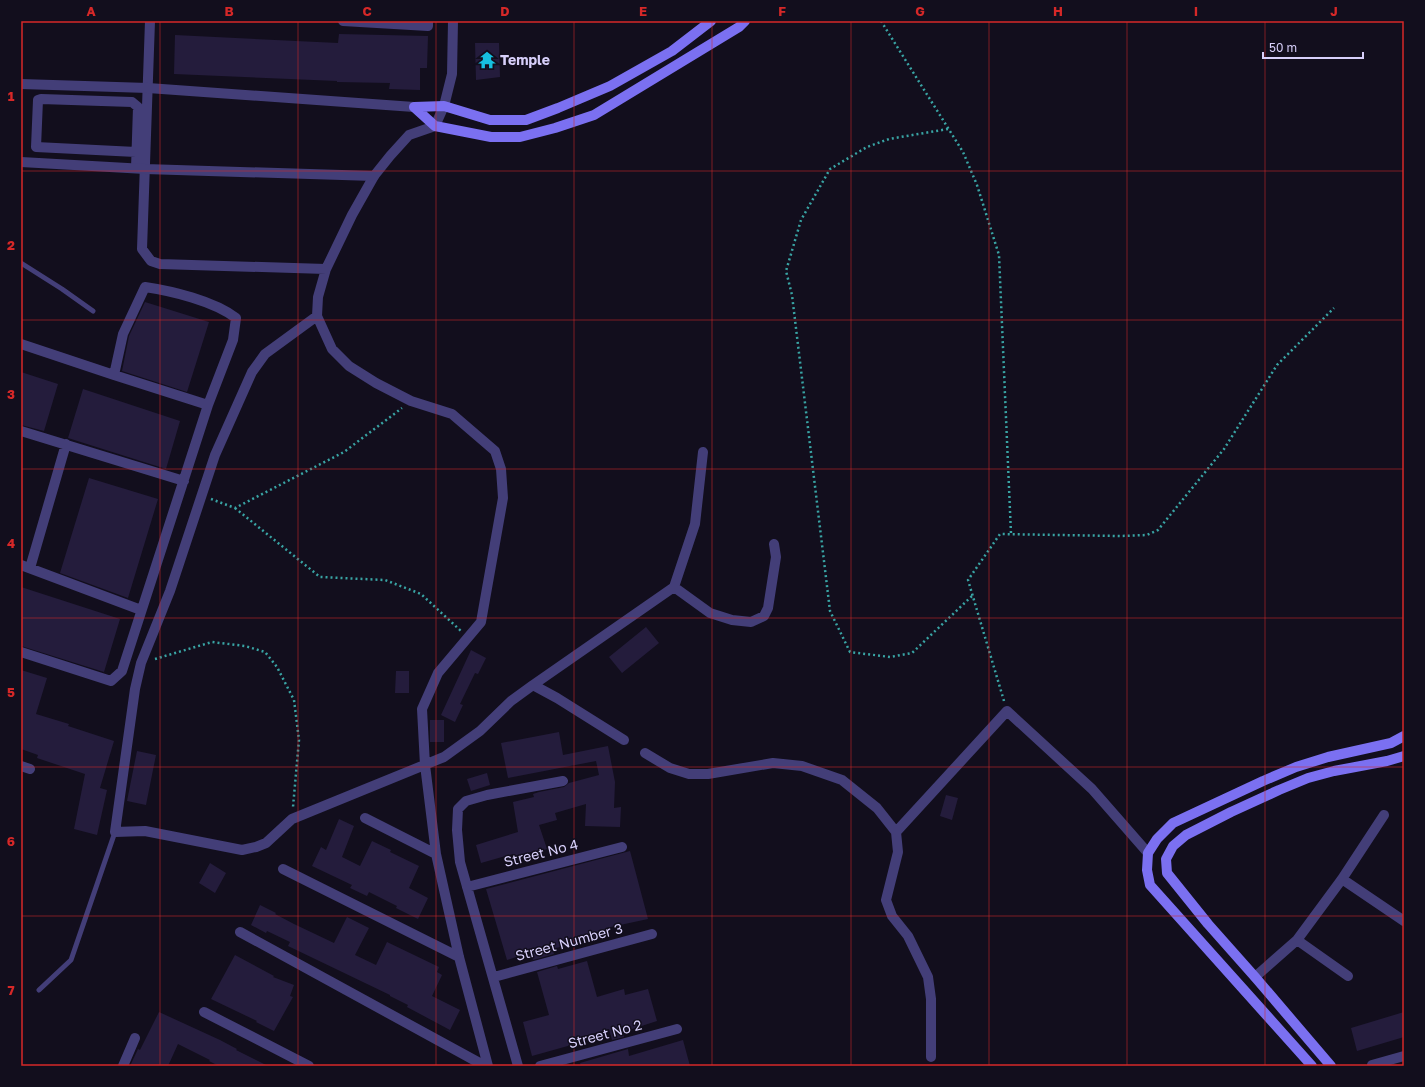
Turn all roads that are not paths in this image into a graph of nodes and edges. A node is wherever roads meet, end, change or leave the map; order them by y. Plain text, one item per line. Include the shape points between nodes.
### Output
1 (150, 21) edge
2 (343, 21) edge
3 (428, 21) edge
4 (453, 21) edge
5 (711, 21) edge
6 (745, 21) edge
7 (21, 84) edge
8 (148, 88) junction
9 (444, 106) junction
10 (414, 107) junction
11 (435, 126) junction
12 (136, 152) junction
13 (21, 162) edge
14 (140, 169) junction
15 (374, 176) junction
16 (21, 263) edge
17 (326, 269) junction
18 (93, 311) dead end
19 (317, 316) junction
20 (21, 344) edge
21 (114, 375) junction
22 (208, 405) junction
23 (21, 431) edge
24 (66, 444) junction
25 (703, 452) dead end
26 (184, 481) junction
27 (774, 544) dead end
28 (25, 567) edge
29 (674, 587) junction
30 (141, 610) junction
31 (21, 652) edge
32 (532, 685) junction
33 (1404, 736) edge
34 (624, 740) dead end
35 (1379, 746) junction
36 (645, 753) dead end
37 (1404, 756) edge
38 (1382, 762) junction
39 (425, 765) junction
40 (563, 781) dead end
41 (1384, 815) dead end
42 (365, 818) dead end
43 (115, 832) junction
44 (896, 832) junction
45 (622, 847) dead end
46 (1148, 853) junction
47 (436, 854) junction
48 (283, 869) dead end
49 (1342, 879) junction
50 (467, 887) junction
51 (1402, 916) edge
52 (240, 932) dead end
53 (652, 934) dead end
54 (1298, 940) junction
55 (459, 957) junction
56 (1348, 976) dead end
57 (494, 977) junction
58 (1255, 977) junction
59 (39, 990) dead end
60 (204, 1012) dead end
61 (677, 1029) dead end
62 (135, 1038) dead end
63 (1404, 1056) edge
64 (931, 1057) dead end
65 (1372, 1065) edge
66 (123, 1066) edge
67 (309, 1066) edge
68 (487, 1066) edge
69 (518, 1066) edge
70 (540, 1066) edge
71 (1312, 1066) edge
72 (1331, 1066) edge

1 - 8 street
2 - 3 street via 428,26
4 - 9 street via 452,74
5 - 9 main road via 672,51 610,86 526,120 490,120
6 - 11 main road via 594,115 520,137 491,137
7 - 8 street
8 - 10 street
8 - 14 street
9 - 10 main road
9 - 11 street
10 - 11 main road
11 - 15 street via 409,134
12 - 12 street via 138,107 132,102 38,100 36,147
12 - 14 street
13 - 14 street
14 - 15 street
14 - 17 street via 142,249 151,261 174,265
15 - 17 street
16 - 18 lane
17 - 19 street via 318,296
19 - 39 street via 332,350 349,366 411,402 452,414 495,451 501,469 503,498 481,622 438,673 422,709
19 - 43 street via 265,354 252,372 215,456 170,591 141,663
20 - 21 street
21 - 22 street
21 - 22 street via 123,334 145,287 167,290 227,311 236,318 233,340
22 - 26 street
23 - 24 street
24 - 26 street
24 - 28 street
25 - 29 street via 695,524
26 - 30 street
27 - 29 street via 776,557 768,608 764,616 751,622 732,620 710,613
28 - 30 street
29 - 32 street
30 - 31 street via 122,672 111,682
32 - 34 street
32 - 39 street via 480,731 444,757
33 - 35 main road
35 - 38 main road
35 - 46 main road via 1328,757 1263,781 1173,823 1157,839
36 - 44 street via 670,768 689,774 708,774 773,763 802,766 842,780 877,808
37 - 38 main road
38 - 58 main road via 1334,771 1301,781 1186,835 1173,846 1166,859 1167,873
39 - 43 street via 292,819 266,843 256,847 242,850 145,831
39 - 47 street
40 - 50 street via 487,795 466,801 458,809 460,862
41 - 49 street
42 - 47 street
43 - 59 lane via 71,960
44 - 46 street via 1007,711 1092,789
44 - 64 street via 898,852 886,900 892,916 908,936 928,977 931,999
45 - 50 street, Street No 4
46 - 71 main road via 1147,870 1150,885
47 - 55 street
48 - 55 street
49 - 51 street
49 - 54 street
50 - 57 street
52 - 68 street
53 - 57 street, Street Number 3
54 - 56 street
54 - 58 street
55 - 68 street
57 - 69 street
58 - 72 main road
60 - 67 street
61 - 70 street, Street No 2
62 - 66 street
63 - 65 street

